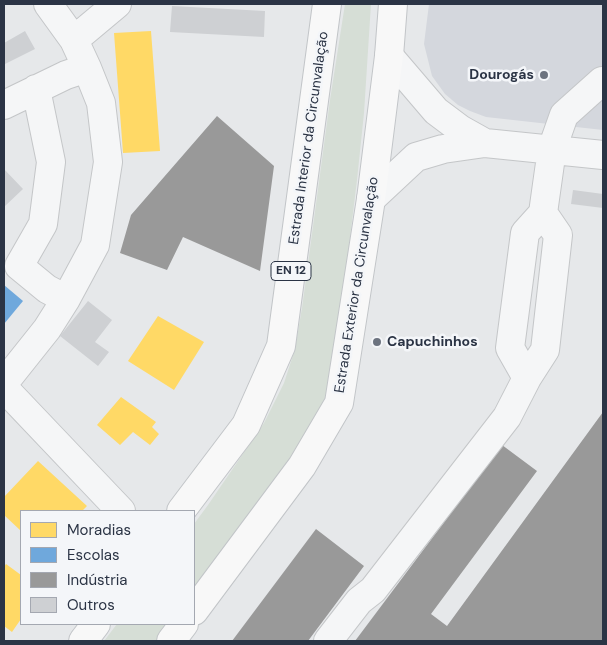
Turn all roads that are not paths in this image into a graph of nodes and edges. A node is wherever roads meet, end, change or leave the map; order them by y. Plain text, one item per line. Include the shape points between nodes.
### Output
1 (48, 4) edge
2 (117, 4) edge
3 (327, 4) edge
4 (393, 4) edge
5 (74, 40) junction
6 (388, 56) junction
7 (87, 68) junction
8 (603, 81) edge
9 (36, 89) junction
10 (4, 105) edge
11 (485, 143) junction
12 (552, 149) junction
13 (603, 155) edge
14 (372, 199) junction
15 (66, 299) junction
16 (4, 383) edge
17 (4, 388) edge
18 (120, 510) edge
19 (182, 510) edge
20 (195, 610) edge
21 (95, 625) edge
22 (183, 625) edge
23 (83, 641) edge
24 (171, 641) edge
25 (328, 641) edge

1 - 5 street
2 - 5 street
3 - 19 main road, Estrada Interior da Circunvalação / EN 12 via 281,346 246,426
4 - 6 main road, Estrada Exterior da Circunvalação
5 - 7 street
6 - 11 street via 436,111
6 - 14 main road, Estrada Exterior da Circunvalação
7 - 9 street
7 - 15 street via 101,103 108,162 95,245
8 - 12 street via 564,116
9 - 10 street
9 - 15 street via 51,162 43,224 19,266 47,289
11 - 12 street
11 - 14 street via 416,157
12 - 13 street
12 - 25 street via 544,213 525,233 510,348 527,378 507,417 373,590 359,600
14 - 20 main road, Estrada Exterior da Circunvalação via 339,403 302,466
15 - 16 street via 47,329
17 - 18 street
21 - 23 main road
22 - 24 main road

